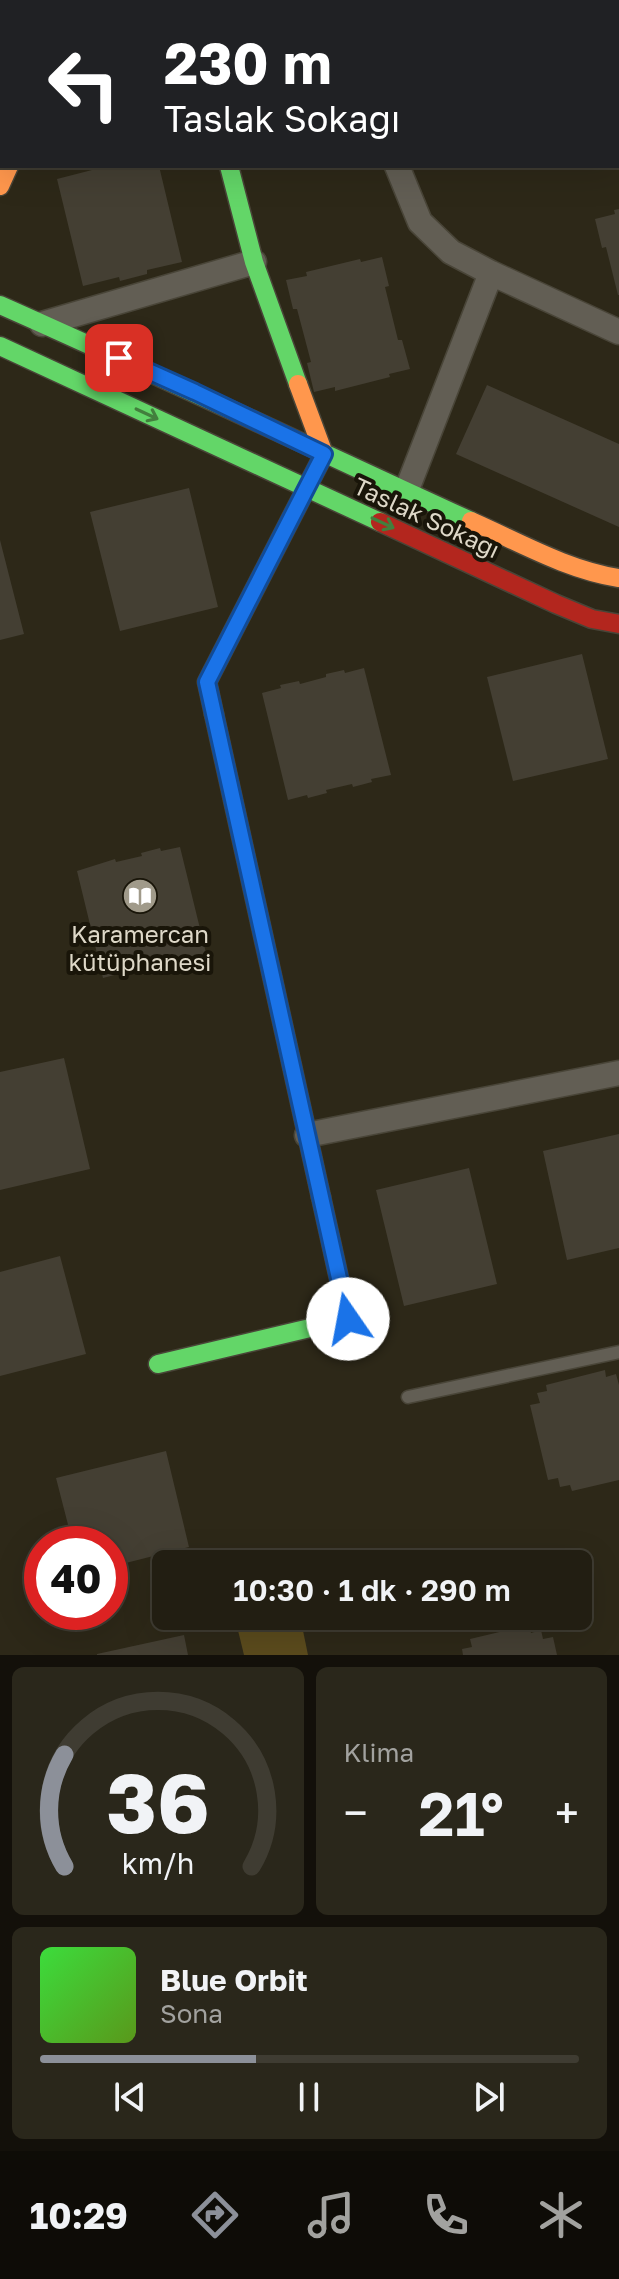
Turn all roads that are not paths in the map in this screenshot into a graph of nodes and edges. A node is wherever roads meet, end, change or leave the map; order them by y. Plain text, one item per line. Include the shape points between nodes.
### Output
1 (230, 168) edge
2 (398, 168) edge
3 (254, 262) junction
4 (491, 273) junction
5 (0, 305) edge
6 (42, 324) junction
7 (619, 332) edge
8 (0, 346) edge
9 (324, 454) junction
10 (307, 488) junction
11 (406, 492) junction
12 (619, 578) edge
13 (619, 624) edge
14 (619, 1073) edge
15 (307, 1135) junction
16 (619, 1352) edge
17 (158, 1364) dead end
18 (408, 1397) dead end

1 - 3 street
2 - 4 street via 420,222 433,237
3 - 6 street
3 - 9 street
4 - 7 street
4 - 11 street
5 - 6 street, Taslak Sokağı
6 - 9 street, Taslak Sokağı
8 -> 10 street, Taslak Sokağı
9 - 10 street
9 - 11 street, Taslak Sokağı
10 -> 13 street, Taslak Sokağı via 556,604
10 - 15 street via 207,682
11 - 12 street, Taslak Sokağı via 571,566
14 - 15 street
15 - 17 street via 348,1319
16 - 18 lane

